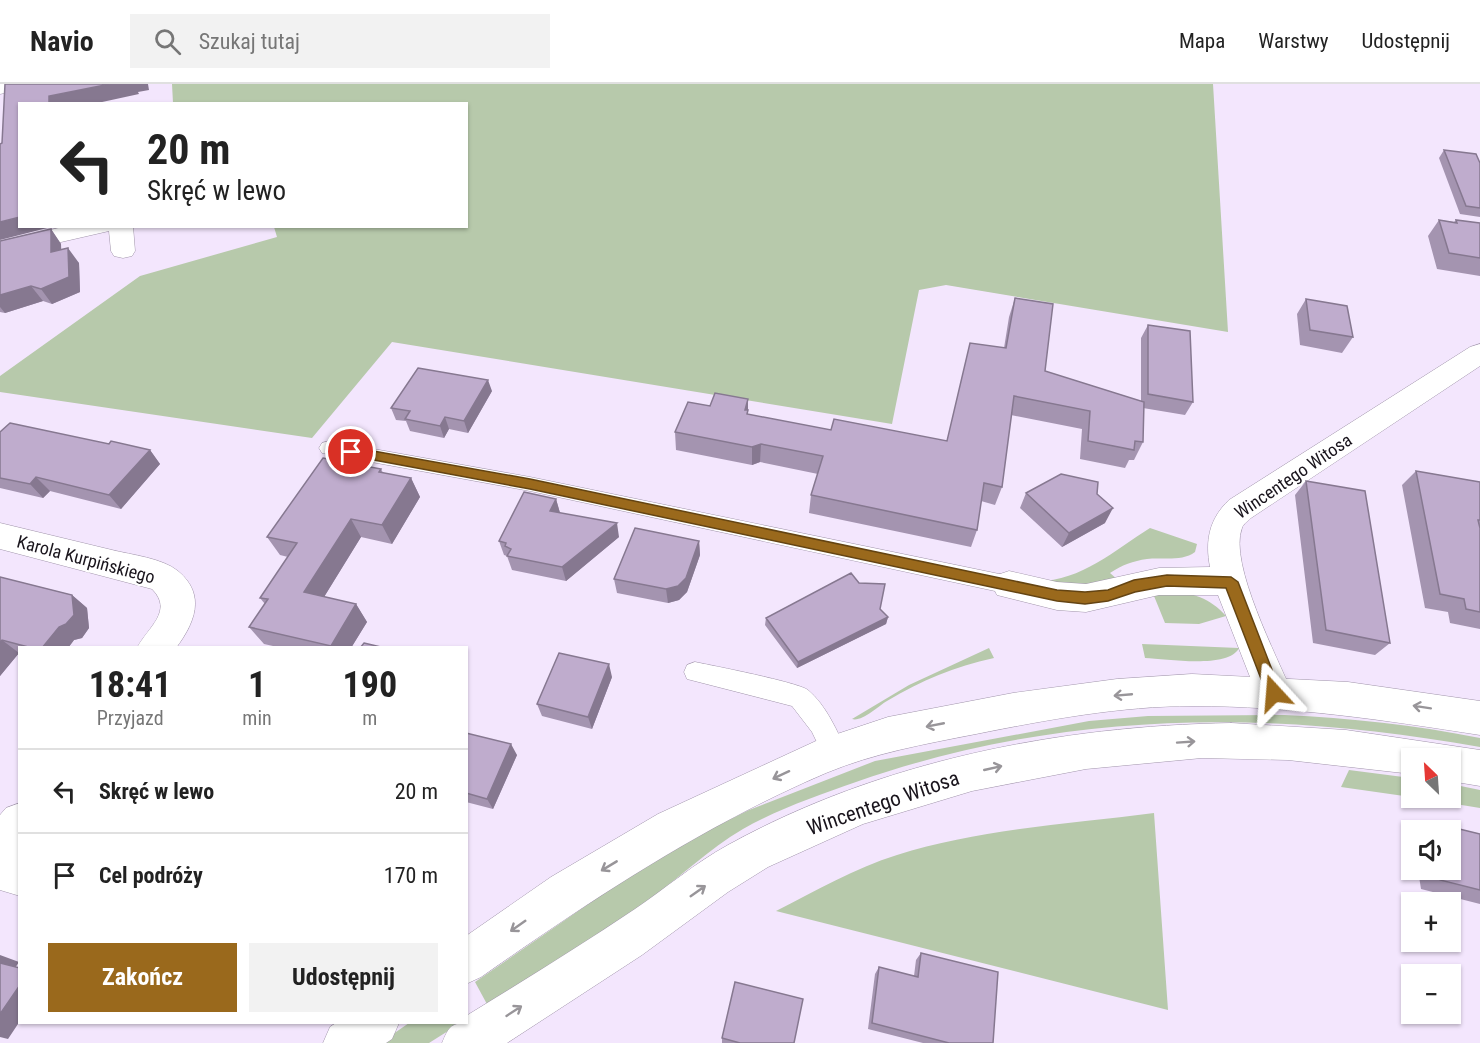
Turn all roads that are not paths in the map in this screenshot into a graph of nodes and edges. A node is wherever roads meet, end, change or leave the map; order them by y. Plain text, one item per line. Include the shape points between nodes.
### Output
1 (24, 84) edge
2 (0, 88) edge
3 (92, 228) edge
4 (121, 228) edge
5 (0, 249) edge
6 (123, 251) dead end
7 (1480, 353) edge
8 (330, 448) dead end
9 (0, 537) edge
10 (1231, 582) junction
11 (1009, 585) joint
12 (157, 646) edge
13 (695, 672) dead end
14 (1274, 693) junction
15 (1480, 718) edge
16 (835, 753) junction
17 (1401, 755) edge
18 (1461, 765) edge
19 (1480, 768) edge
20 (18, 824) edge
21 (0, 847) edge
22 (0, 869) edge
23 (18, 874) edge
24 (468, 961) edge
25 (465, 1043) edge

1 - 2 main road
3 - 5 main road
4 - 6 main road
7 - 10 main road, Wincentego Witosa via 1240,509 1227,525 1224,542
8 - 11 lane via 530,484
9 - 12 main road, Karola Kurpińskiego via 164,579 178,599 179,611
10 - 11 main road via 1167,581 1085,598
10 - 14 main road, Wincentego Witosa
13 - 16 lane via 799,697 820,724
15 -> 14 main road via 1392,703
14 -> 16 main road via 1192,690 1116,695 888,734
16 -> 24 main road via 672,828 566,892
25 -> 17 main road, Wincentego Witosa via 752,854 837,816 934,782 1046,757 1204,741 1320,745
18 - 19 main road
20 - 21 main road
22 - 23 main road

